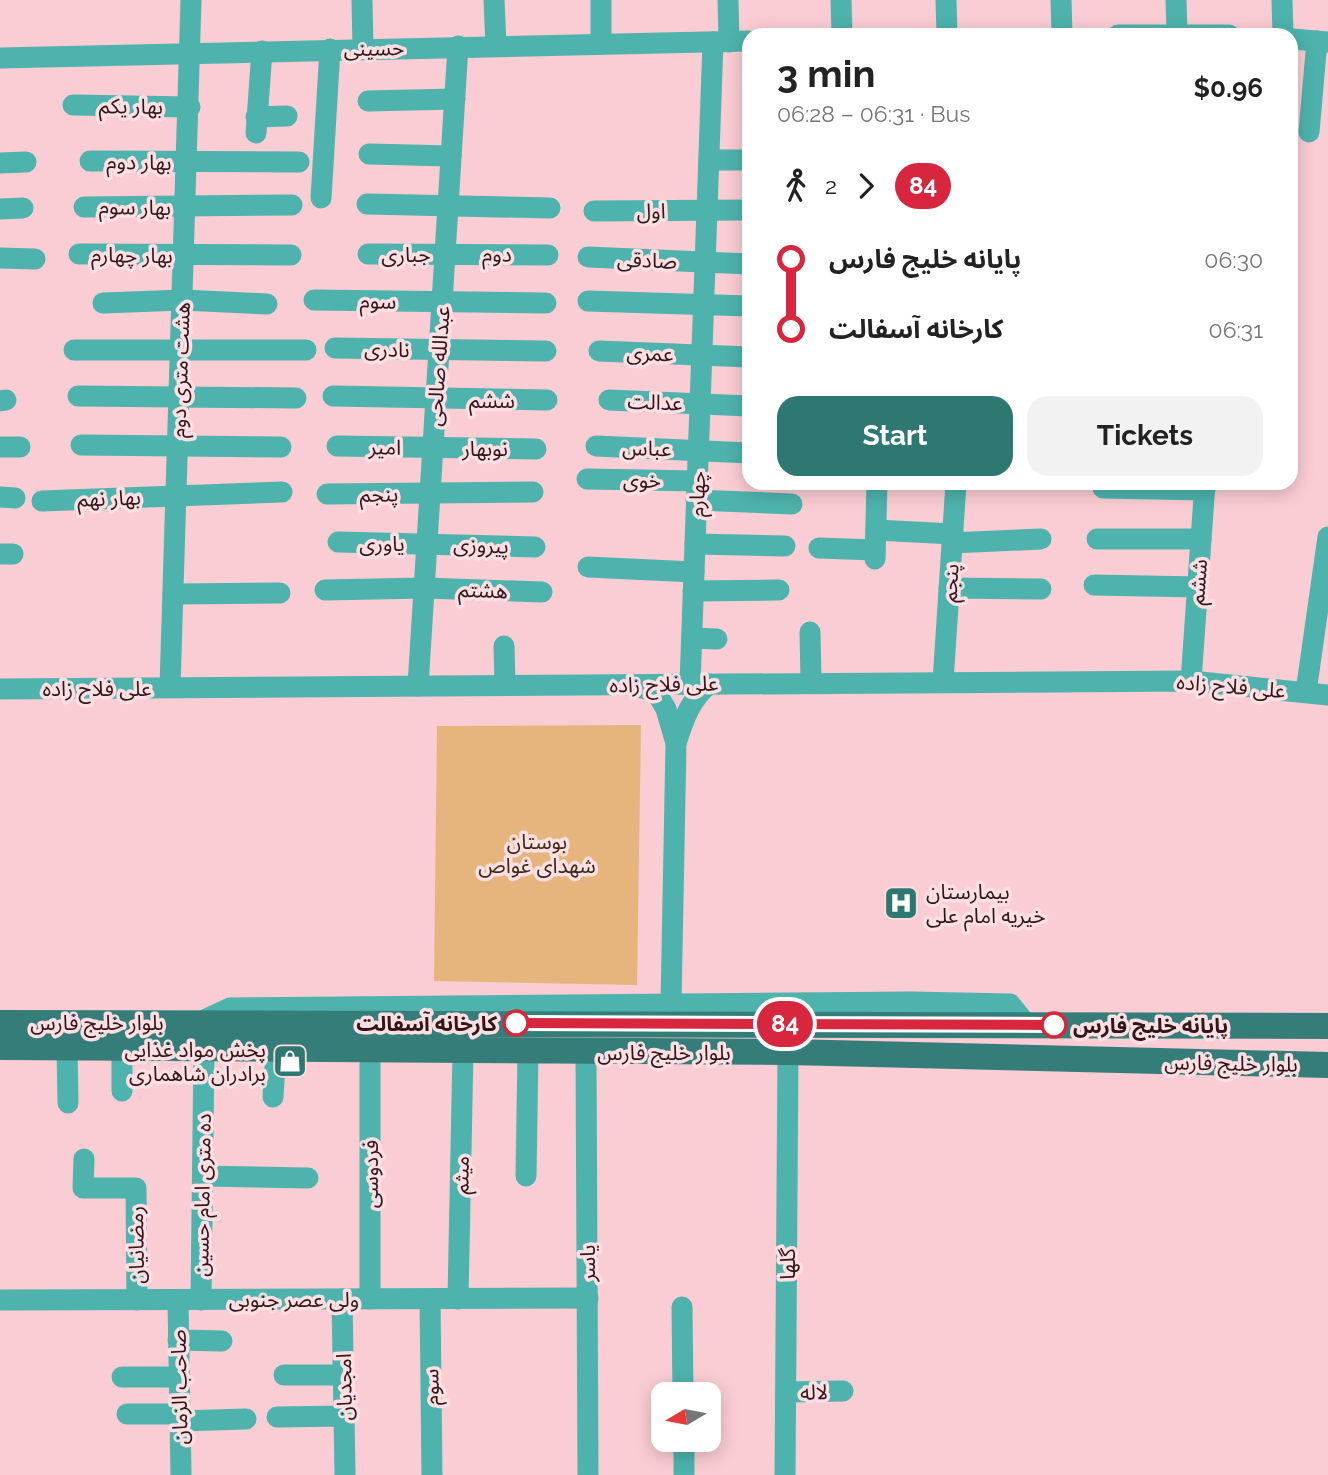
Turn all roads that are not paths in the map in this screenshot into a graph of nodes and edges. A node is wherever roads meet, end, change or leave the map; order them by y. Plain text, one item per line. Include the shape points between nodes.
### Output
1 (191, 0) edge
2 (362, 0) edge
3 (494, 0) edge
4 (601, 0) edge
5 (729, 0) edge
6 (841, 0) edge
7 (946, 0) edge
8 (1061, 0) edge
9 (1177, 0) edge
10 (1282, 0) edge
11 (842, 28) edge
12 (947, 28) edge
13 (1062, 28) edge
14 (1177, 28) edge
15 (1283, 28) edge
16 (1298, 39) edge
17 (1322, 41) edge
18 (730, 42) edge
19 (601, 44) junction
20 (458, 46) junction
21 (496, 46) junction
22 (363, 48) junction
23 (330, 49) junction
24 (262, 51) junction
25 (191, 53) junction
26 (0, 58) edge
27 (455, 99) junction
28 (368, 101) dead end
29 (73, 105) dead end
30 (190, 107) junction
31 (287, 116) dead end
32 (1309, 132) dead end
33 (369, 153) dead end
34 (451, 156) junction
35 (709, 160) junction
36 (742, 160) edge
37 (26, 162) dead end
38 (90, 162) dead end
39 (299, 162) dead end
40 (0, 163) edge
41 (188, 163) junction
42 (321, 198) dead end
43 (367, 204) dead end
44 (292, 205) dead end
45 (84, 206) dead end
46 (448, 206) junction
47 (23, 208) dead end
48 (186, 208) junction
49 (550, 208) dead end
50 (0, 209) edge
51 (707, 210) junction
52 (594, 211) dead end
53 (742, 211) edge
54 (79, 254) dead end
55 (368, 254) dead end
56 (445, 254) junction
57 (291, 255) dead end
58 (548, 255) dead end
59 (184, 256) junction
60 (588, 257) dead end
61 (0, 258) edge
62 (35, 258) dead end
63 (705, 262) junction
64 (742, 264) edge
65 (183, 300) junction
66 (314, 300) dead end
67 (588, 301) dead end
68 (442, 302) junction
69 (103, 303) dead end
70 (546, 303) dead end
71 (267, 304) dead end
72 (704, 304) junction
73 (742, 306) edge
74 (335, 348) dead end
75 (74, 350) dead end
76 (181, 350) junction
77 (306, 350) dead end
78 (439, 350) junction
79 (545, 351) dead end
80 (599, 351) dead end
81 (702, 355) junction
82 (742, 356) edge
83 (78, 396) dead end
84 (333, 396) dead end
85 (296, 398) dead end
86 (179, 400) junction
87 (436, 400) junction
88 (547, 400) dead end
89 (609, 400) dead end
90 (700, 404) junction
91 (742, 407) edge
92 (81, 445) dead end
93 (178, 446) junction
94 (337, 446) dead end
95 (596, 446) dead end
96 (282, 447) dead end
97 (433, 448) junction
98 (536, 449) dead end
99 (698, 450) junction
100 (742, 453) edge
101 (587, 479) dead end
102 (877, 490) edge
103 (955, 490) edge
104 (1205, 490) edge
105 (697, 491) junction
106 (282, 492) dead end
107 (533, 492) dead end
108 (430, 493) junction
109 (327, 494) dead end
110 (176, 495) junction
111 (42, 500) dead end
112 (792, 503) dead end
113 (1328, 537) edge
114 (952, 538) junction
115 (1041, 539) dead end
116 (1097, 539) dead end
117 (1201, 539) junction
118 (338, 542) dead end
119 (427, 543) junction
120 (695, 544) junction
121 (785, 546) dead end
122 (535, 547) dead end
123 (875, 547) junction
124 (819, 548) dead end
125 (599, 561) dead end
126 (694, 581) junction
127 (1094, 585) dead end
128 (1198, 587) junction
129 (425, 588) junction
130 (949, 588) junction
131 (1041, 589) dead end
132 (325, 590) dead end
133 (779, 590) dead end
134 (542, 592) dead end
135 (280, 593) dead end
136 (173, 594) junction
137 (810, 632) dead end
138 (692, 638) junction
139 (717, 639) dead end
140 (504, 646) dead end
141 (811, 681) junction
142 (1191, 681) junction
143 (943, 682) junction
144 (629, 684) junction
145 (700, 684) junction
146 (505, 685) junction
147 (418, 686) junction
148 (170, 687) junction
149 (0, 689) edge
150 (1306, 692) junction
151 (1328, 695) edge
152 (677, 743) junction
153 (671, 1004) junction
154 (200, 1022) junction
155 (0, 1023) edge
156 (1027, 1025) junction
157 (1328, 1026) edge
158 (0, 1047) edge
159 (67, 1048) junction
160 (122, 1048) junction
161 (204, 1049) junction
162 (276, 1049) junction
163 (370, 1050) junction
164 (463, 1050) junction
165 (528, 1051) junction
166 (586, 1051) junction
167 (788, 1052) junction
168 (1328, 1065) edge
169 (122, 1091) dead end
170 (273, 1097) dead end
171 (68, 1103) dead end
172 (84, 1158) dead end
173 (526, 1175) dead end
174 (203, 1176) junction
175 (308, 1178) dead end
176 (588, 1298) junction
177 (342, 1299) junction
178 (370, 1299) junction
179 (430, 1299) junction
180 (458, 1299) junction
181 (0, 1300) edge
182 (137, 1300) junction
183 (178, 1300) junction
184 (201, 1300) junction
185 (682, 1307) dead end
186 (178, 1340) junction
187 (222, 1341) dead end
188 (284, 1375) dead end
189 (343, 1375) junction
190 (122, 1377) dead end
191 (178, 1377) junction
192 (683, 1382) edge
193 (843, 1391) dead end
194 (786, 1392) junction
195 (127, 1414) dead end
196 (344, 1416) junction
197 (277, 1417) dead end
198 (180, 1418) junction
199 (246, 1419) dead end
200 (684, 1452) edge
201 (181, 1475) edge
202 (345, 1475) edge
203 (432, 1475) edge
204 (589, 1475) edge
205 (684, 1475) edge
206 (785, 1475) edge

1 - 25 street, هشت متری دوم
2 - 22 street
3 - 21 street
4 - 19 street
5 - 18 street, چهارم
6 - 11 street
7 - 12 street
8 - 13 street
9 - 14 street
10 - 15 street
16 - 17 street
17 - 32 street
18 - 19 street, حسینی
18 - 35 street, چهارم
19 - 21 street, حسینی
20 - 21 street, حسینی
20 - 22 street, حسینی
20 - 27 street, عبدالله صالحی
22 - 23 street, حسینی
23 - 24 street, حسینی
23 - 42 street
24 - 25 street, حسینی
24 - 31 street via 256,125
25 - 26 street, حسینی
25 - 30 street, هشت متری دوم
27 - 28 street
27 - 34 street, عبدالله صالحی
29 - 30 street, بهار یکم
30 - 41 street, هشت متری دوم
33 - 34 street
34 - 46 street, عبدالله صالحی
35 - 36 street
35 - 51 street, چهارم
37 - 40 street
38 - 41 street, بهار دوم
39 - 41 street, بهار دوم
41 - 48 street, هشت متری دوم
43 - 46 street
44 - 48 street, بهار سوم
45 - 48 street, بهار سوم
46 - 49 street
46 - 56 street, عبدالله صالحی
47 - 50 street
48 - 59 street, هشت متری دوم
51 - 52 street, اول
51 - 53 street, اول
51 - 63 street, چهارم
54 - 59 street, بهار چهارم
55 - 56 street, جباری
56 - 58 street, دوم
56 - 68 street, عبدالله صالحی
57 - 59 street, بهار چهارم
59 - 65 street, هشت متری دوم
60 - 63 street, صادقی
61 - 62 street
63 - 64 street, صادقی
63 - 72 street, چهارم
65 - 69 street
65 - 71 street
65 - 76 street, هشت متری دوم
66 - 68 street, سوم
67 - 72 street
68 - 70 street, سوم
68 - 78 street, عبدالله صالحی
72 - 73 street
72 - 81 street, چهارم
74 - 78 street, نادری
75 - 76 street
76 - 77 street
76 - 86 street, هشت متری دوم
78 - 79 street, نادری
78 - 87 street, عبدالله صالحی
80 - 81 street, عمری
81 - 82 street, عمری
81 - 90 street, چهارم
83 - 86 street
84 - 87 street, ششم
85 - 86 street
86 - 93 street, هشت متری دوم
87 - 88 street, ششم
87 - 97 street, عبدالله صالحی
89 - 90 street, عدالت
90 - 91 street, عدالت
90 - 99 street, چهارم
92 - 93 street
93 - 96 street
93 - 110 street, هشت متری دوم
94 - 97 street, امیر
95 - 99 street, عباس
97 - 98 street, نوبهار
97 - 108 street, عبدالله صالحی
99 - 100 street, عباس
99 - 105 street, چهارم
101 - 105 street, خوی
102 - 123 street
103 - 114 street, پنجم
104 - 117 street, ششم
105 - 112 street, خوی
105 - 120 street, چهارم
106 - 110 street, بهار نهم
107 - 108 street, پنجم
108 - 109 street, پنجم
108 - 119 street, عبدالله صالحی
110 - 111 street, بهار نهم
110 - 136 street, هشت متری دوم
113 - 150 street
114 - 115 street
114 - 123 street
114 - 130 street, پنجم
116 - 117 street
117 - 128 street, ششم
118 - 119 street, یاوری
119 - 122 street, پیروزی
119 - 129 street, عبدالله صالحی
120 - 121 street
120 - 126 street, چهارم
123 - 124 street
125 - 126 street
126 - 133 street
126 - 138 street, چهارم
127 - 128 street
128 - 142 street, ششم
129 - 132 street, هشتم
129 - 134 street, هشتم
129 - 147 street, عبدالله صالحی
130 - 131 street
130 - 143 street, پنجم
135 - 136 street
136 - 148 street, هشت متری دوم
137 - 141 street
138 - 139 street
138 - 145 street, چهارم
140 - 146 street
141 - 143 street, علی فلاح زاده
141 - 145 street, علی فلاح زاده
142 - 143 street, علی فلاح زاده
142 - 150 street, علی فلاح زاده
144 - 145 street, علی فلاح زاده
144 - 146 street, علی فلاح زاده
144 - 152 street via 656,692
145 - 152 street
146 - 147 street, علی فلاح زاده
147 - 148 street, علی فلاح زاده
148 - 149 street, علی فلاح زاده
150 - 151 street, علی فلاح زاده
152 - 153 street
153 - 154 street via 230,1008
153 - 156 street via 1010,1004
154 - 155 main road, بلوار خلیج فارس
154 - 156 main road, بلوار خلیج فارس
156 - 157 main road, بلوار خلیج فارس
158 - 159 main road, بلوار خلیج فارس
159 - 160 main road, بلوار خلیج فارس
159 - 171 street
160 - 161 main road, بلوار خلیج فارس
160 - 169 street
161 - 162 main road, بلوار خلیج فارس
161 - 174 street, ده متری امام حسین
162 - 163 main road, بلوار خلیج فارس
162 - 170 street
163 - 164 main road, بلوار خلیج فارس
163 - 178 street, فردوسی
164 - 165 main road, بلوار خلیج فارس
164 - 180 street, میثم
165 - 166 main road, بلوار خلیج فارس
165 - 173 street
166 - 167 main road, بلوار خلیج فارس
166 - 176 street, یاسر
167 - 168 main road, بلوار خلیج فارس
167 - 194 street, گلها
172 - 182 street, رمضانیان via 83,1188 136,1188
174 - 175 street
174 - 184 street, ده متری امام حسین
176 - 180 street, ولی عصر جنوبی
176 - 204 street, یاسر
177 - 178 street, ولی عصر جنوبی
177 - 184 street, ولی عصر جنوبی
177 - 189 street, امجدیان
178 - 179 street, ولی عصر جنوبی
179 - 180 street, ولی عصر جنوبی
179 - 203 street, سوم
181 - 182 street, ولی عصر جنوبی
182 - 183 street, ولی عصر جنوبی
183 - 184 street, ولی عصر جنوبی
183 - 186 street, صاحب الزمان
185 - 192 street
186 - 187 street
186 - 191 street, صاحب الزمان
188 - 189 street
189 - 196 street, امجدیان
190 - 191 street
191 - 198 street, صاحب الزمان
193 - 194 street, لاله
194 - 206 street, گلها
195 - 198 street
196 - 197 street
196 - 202 street, امجدیان
198 - 199 street
198 - 201 street, صاحب الزمان
200 - 205 street

